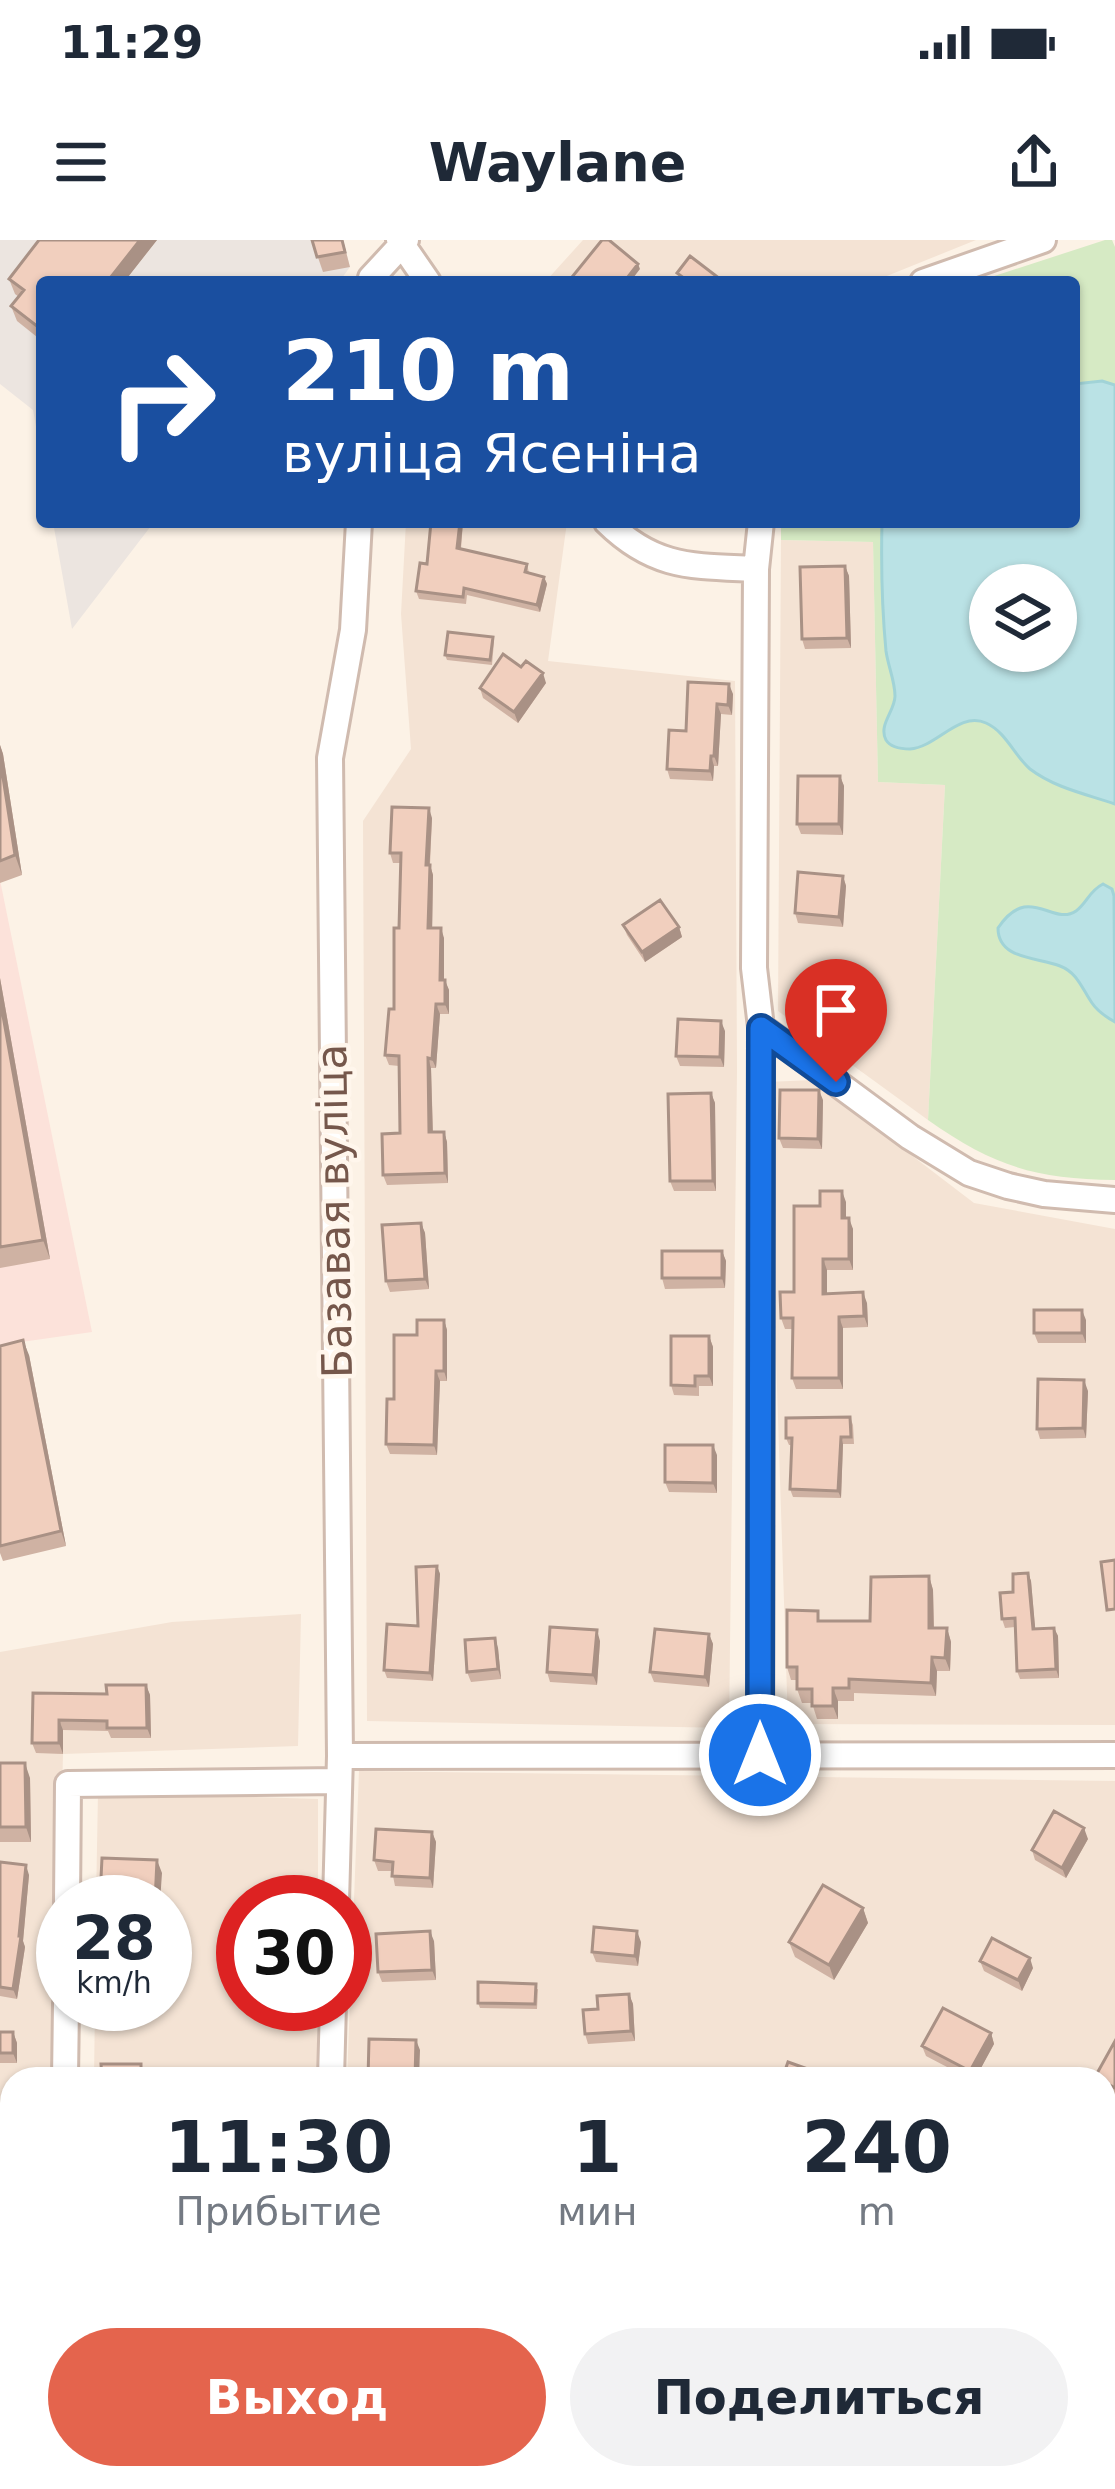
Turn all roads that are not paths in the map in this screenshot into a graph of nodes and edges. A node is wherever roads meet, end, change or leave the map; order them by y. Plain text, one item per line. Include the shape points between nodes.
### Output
1 (1043, 240) edge
2 (402, 242) edge
3 (373, 276) edge
4 (424, 276) edge
5 (940, 276) edge
6 (358, 528) edge
7 (614, 528) edge
8 (760, 528) edge
9 (756, 568) junction
10 (761, 1028) junction
11 (1115, 1200) edge
12 (760, 1755) junction
13 (1115, 1756) edge
14 (339, 1768) junction
15 (67, 1875) edge
16 (336, 1875) edge
17 (66, 2031) edge
18 (332, 2031) edge
19 (65, 2067) edge
20 (331, 2067) edge

1 - 5 street
2 - 3 street
2 - 4 street
6 - 14 street, Базавая вуліца via 353,630 330,758
7 - 9 street via 661,559
8 - 9 street
9 - 10 street via 754,968
10 - 11 street via 969,1173 1044,1194
10 - 12 street
12 - 13 street
12 - 14 street
14 - 15 street via 68,1784
14 - 16 street, Базавая вуліца
17 - 19 street
18 - 20 street

